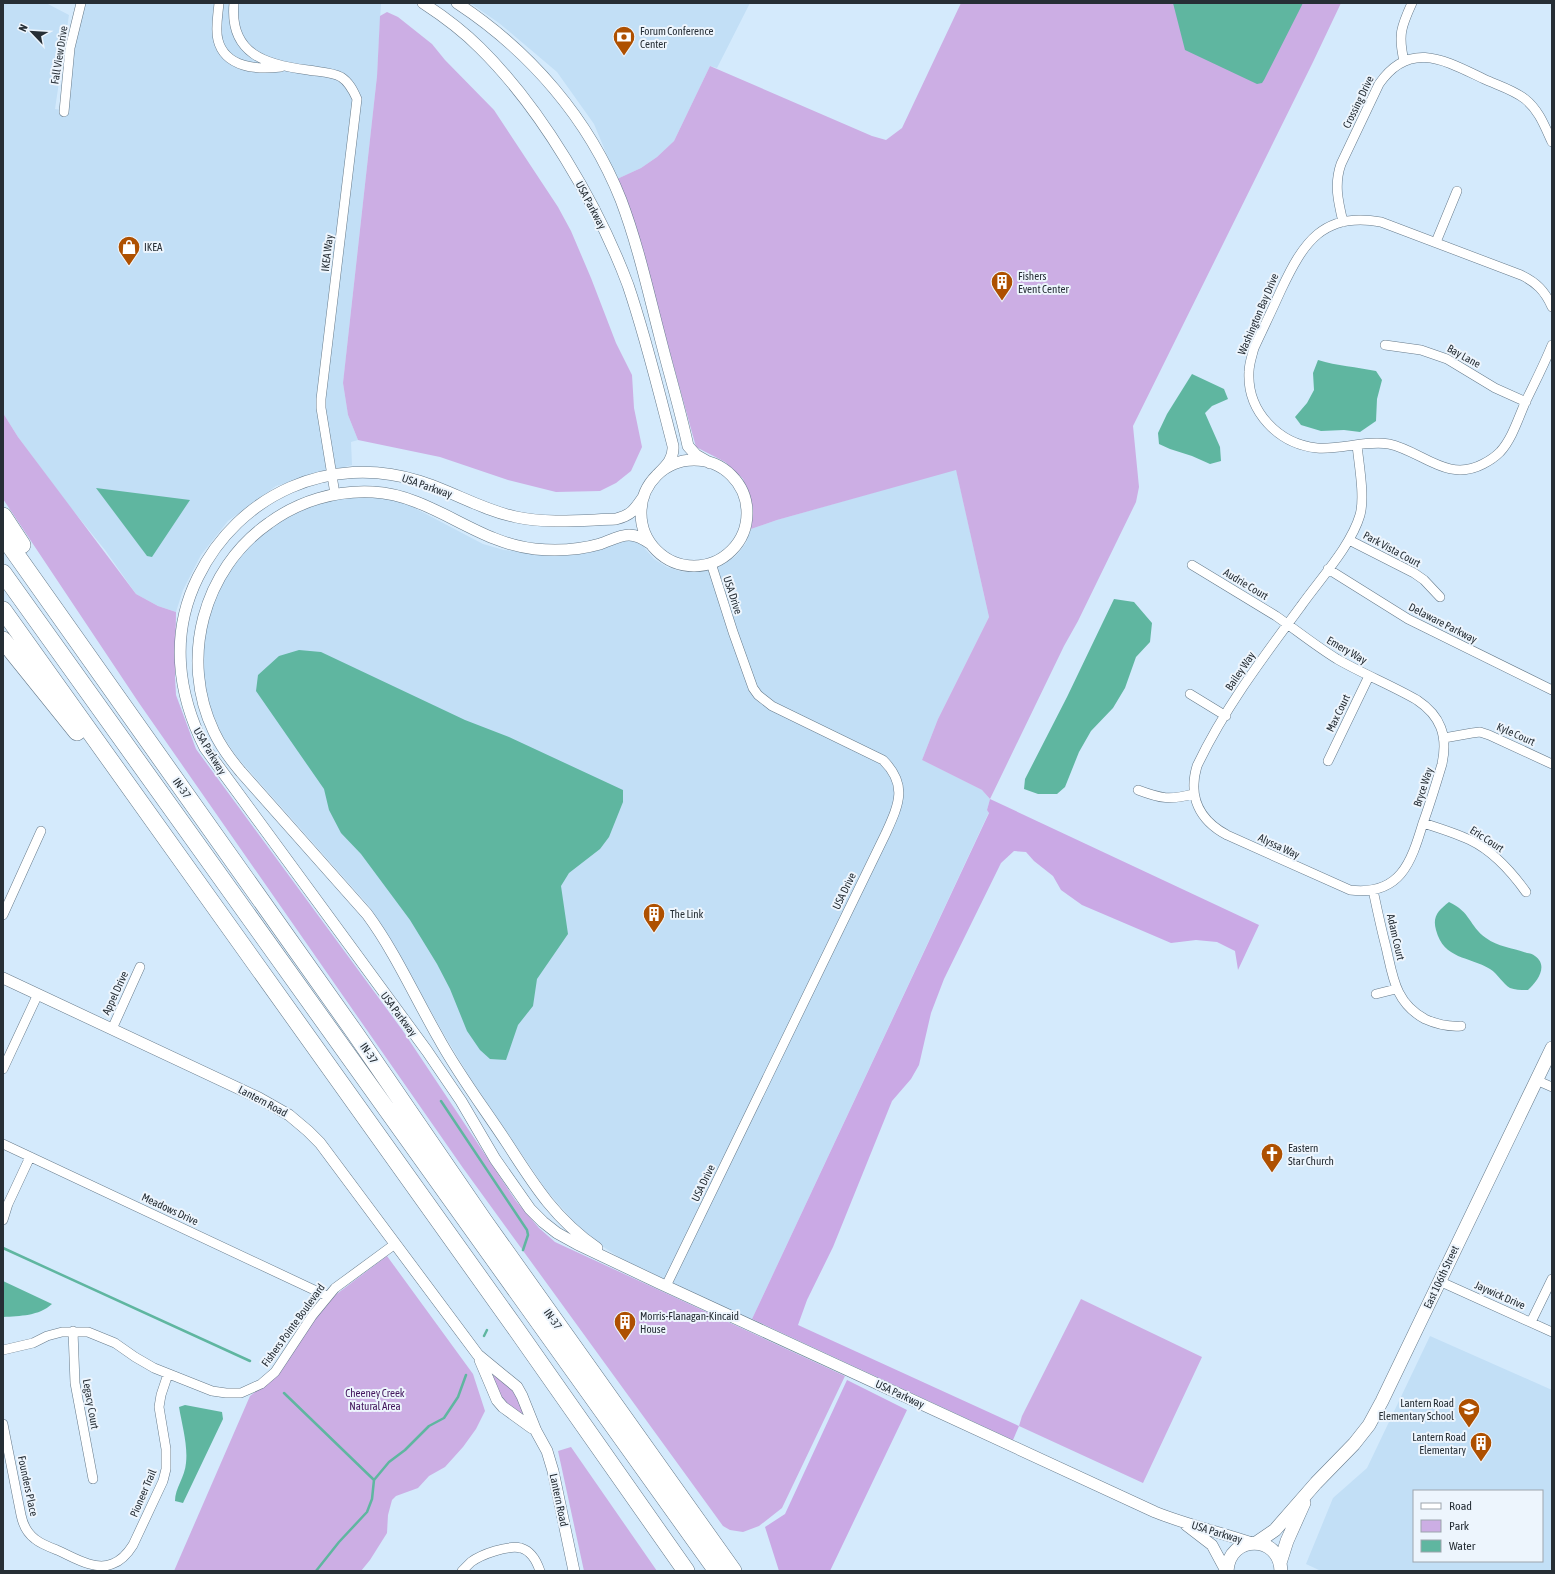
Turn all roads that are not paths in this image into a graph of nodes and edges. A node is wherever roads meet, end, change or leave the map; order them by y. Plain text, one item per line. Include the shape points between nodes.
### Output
1 (81, 3) edge
2 (219, 3) edge
3 (234, 3) edge
4 (423, 3) edge
5 (457, 3) edge
6 (1412, 3) edge
7 (1404, 62) junction
8 (284, 67) junction
9 (64, 112) dead end
10 (1552, 142) edge
11 (1457, 191) dead end
12 (1343, 222) junction
13 (1436, 242) junction
14 (1551, 301) edge
15 (1385, 345) dead end
16 (1552, 346) edge
17 (1526, 402) junction
18 (1357, 445) junction
19 (710, 463) junction
20 (332, 475) junction
21 (657, 475) junction
22 (335, 494) junction
23 (644, 496) junction
24 (3, 516) edge
25 (3, 536) edge
26 (1349, 540) junction
27 (651, 544) junction
28 (711, 563) junction
29 (1192, 565) dead end
30 (1328, 569) junction
31 (3, 573) edge
32 (1440, 597) dead end
33 (53, 605) junction
34 (3, 610) edge
35 (1287, 624) junction
36 (3, 640) edge
37 (1369, 676) junction
38 (1399, 690) joint
39 (1552, 690) edge
40 (1190, 694) dead end
41 (1226, 716) junction
42 (1444, 738) junction
43 (1328, 761) dead end
44 (1552, 764) edge
45 (1138, 790) dead end
46 (1194, 794) junction
47 (1423, 823) junction
48 (42, 831) dead end
49 (186, 867) junction
50 (1373, 890) junction
51 (1526, 892) dead end
52 (3, 915) edge
53 (140, 967) dead end
54 (3, 978) edge
55 (1396, 989) junction
56 (38, 994) junction
57 (1376, 994) dead end
58 (1461, 1026) dead end
59 (112, 1029) junction
60 (1552, 1048) edge
61 (3, 1069) edge
62 (1536, 1080) junction
63 (1552, 1087) edge
64 (3, 1144) edge
65 (30, 1157) junction
66 (3, 1220) edge
67 (395, 1244) junction
68 (618, 1264) junction
69 (1552, 1279) edge
70 (1439, 1281) junction
71 (666, 1286) junction
72 (327, 1296) junction
73 (1531, 1322) junction
74 (73, 1331) junction
75 (1552, 1332) edge
76 (3, 1350) edge
77 (478, 1356) junction
78 (168, 1374) junction
79 (3, 1424) edge
80 (536, 1431) junction
81 (93, 1479) dead end
82 (1309, 1492) junction
83 (1182, 1523) junction
84 (1254, 1543) junction
85 (113, 1568) edge
86 (1282, 1568) edge
87 (462, 1571) edge
88 (540, 1571) edge
89 (574, 1571) edge
90 (686, 1571) edge
91 (717, 1571) edge
92 (733, 1571) edge
93 (1227, 1571) edge

1 - 9 street, Fall View Drive via 70,48
2 - 8 street, IKEA Way via 218,40 221,50 228,57 247,67
3 - 8 street, IKEA Way via 234,25 244,45 262,60
4 - 21 street, USA Parkway via 480,48 503,73 532,109 562,154 597,215 619,264 640,322 674,446 669,463
5 - 19 street, USA Parkway via 504,38 544,77 576,116 597,152 621,200 633,235 688,446 696,455
6 - 7 street via 1401,34
7 - 10 street, Crossing Drive via 1417,58 1437,58 1525,98 1536,110
7 - 12 street, Crossing Drive via 1385,74 1341,164 1336,189
8 - 20 street, IKEA Way via 334,74 348,82 357,99 321,399
11 - 13 street
12 - 13 street, Washington Bay Drive via 1367,219 1381,222
12 - 18 street, Washington Bay Drive via 1327,227 1316,235 1294,263 1254,348 1250,386 1262,417 1278,434 1288,440 1318,448
13 - 14 street, Washington Bay Drive via 1530,279
15 - 17 street, Bay Lane via 1421,350 1447,359 1495,388
16 - 17 street, Washington Bay Drive
17 - 18 street, Washington Bay Drive via 1501,451 1474,468 1457,470 1441,467 1390,444
18 - 26 street, Bailey Way via 1361,488 1360,513
19 - 21 street, USA Parkway via 686,461 670,466
19 - 28 street, USA Parkway via 726,472 736,482 746,512 743,531 734,547
20 - 22 street, IKEA Way
20 - 23 street, USA Parkway via 370,472 404,477 493,510 540,520 616,519 631,513
20 - 68 street, USA Parkway via 296,485 248,512 224,537 206,562 189,600 181,639 181,671 192,722 218,767 427,1051 461,1101 495,1159 530,1209 557,1233
21 - 23 street, USA Parkway
22 - 27 street, USA Parkway via 373,492 401,496 427,506 484,535 530,548 574,549 630,535 638,536
22 - 68 street, USA Parkway via 296,506 269,522 246,542 220,575 204,612 199,639 199,677 208,718 218,741 236,766 361,905 378,929 445,1049 545,1200 578,1235
23 - 27 street, USA Parkway via 642,521
24 - 33 highway via 42,577
25 - 33 highway, IN-37
26 - 30 street, Bailey Way
26 - 32 street, Park Vista Court via 1414,573
27 - 28 street, USA Parkway via 663,556 678,564 700,566
28 - 71 street, USA Drive via 746,672 758,695 772,706 883,760 897,778 900,801
29 - 35 street, Audrie Court
30 - 35 street, Bailey Way
30 - 39 street, Delaware Parkway via 1408,619
31 - 91 highway
33 - 92 highway, IN-37 via 355,1033 484,1221
34 - 49 highway
35 - 37 street, Emery Way via 1324,651
35 - 41 street, Bailey Way
36 - 49 highway
37 - 38 street, Emery Way
37 - 43 street, Max Court
38 - 42 street, Bryce Way via 1434,714
40 - 41 street
41 - 46 street, Bailey Way via 1197,766
42 - 44 street, Kyle Court via 1480,732
42 - 47 street, Bryce Way via 1442,764
45 - 46 street via 1170,798
46 - 50 street, Alyssa Way via 1208,822 1227,835 1350,890
47 - 50 street, Bryce Way via 1411,859 1404,871 1392,882
47 - 51 street, Eric Court via 1480,846 1503,864
48 - 52 street
49 - 90 highway
50 - 55 street, Adam Court
53 - 59 street, Appel Drive
54 - 56 street, Lantern Road
55 - 57 street
55 - 58 street, Adam Court via 1416,1014 1433,1023
56 - 59 street, Lantern Road
56 - 61 street
59 - 67 street, Lantern Road via 259,1098 289,1115 320,1143
60 - 62 main road, East 106th Street
62 - 63 street
62 - 70 main road, East 106th Street
64 - 65 street, Meadows Drive
65 - 66 street
65 - 72 street, Meadows Drive
67 - 72 street, Fishers Pointe Boulevard via 344,1280
67 - 77 street, Lantern Road
68 - 71 street, USA Parkway
69 - 73 street
70 - 73 street, Jaywick Drive
70 - 82 main road, East 106th Street via 1369,1425
71 - 83 street, USA Parkway
72 - 78 street, Fishers Pointe Boulevard via 275,1372 256,1387 241,1393 220,1393
73 - 75 street, Jaywick Drive
74 - 76 street, Fishers Pointe Boulevard
74 - 78 street, Fishers Pointe Boulevard via 103,1337 148,1365
74 - 81 street, Legacy Court via 75,1383
77 - 80 street, Lantern Road via 500,1403
77 - 80 street, Lantern Road via 517,1387
78 - 85 street, Pioneer Trail via 160,1407 167,1456 165,1475 132,1546
79 - 85 street, Founders Place via 25,1528 41,1543 86,1563
80 - 89 street, Lantern Road via 547,1451 553,1471
82 - 84 main road, East 106th Street via 1275,1530
82 - 86 main road, East 106th Street via 1287,1541
83 - 84 street, USA Parkway via 1205,1527
83 - 93 street, USA Parkway via 1212,1545
84 - 86 main road via 1265,1545 1273,1551
84 - 93 main road, East 106th Street via 1239,1547 1233,1554
87 - 88 street via 471,1562 510,1547 525,1550 534,1558

